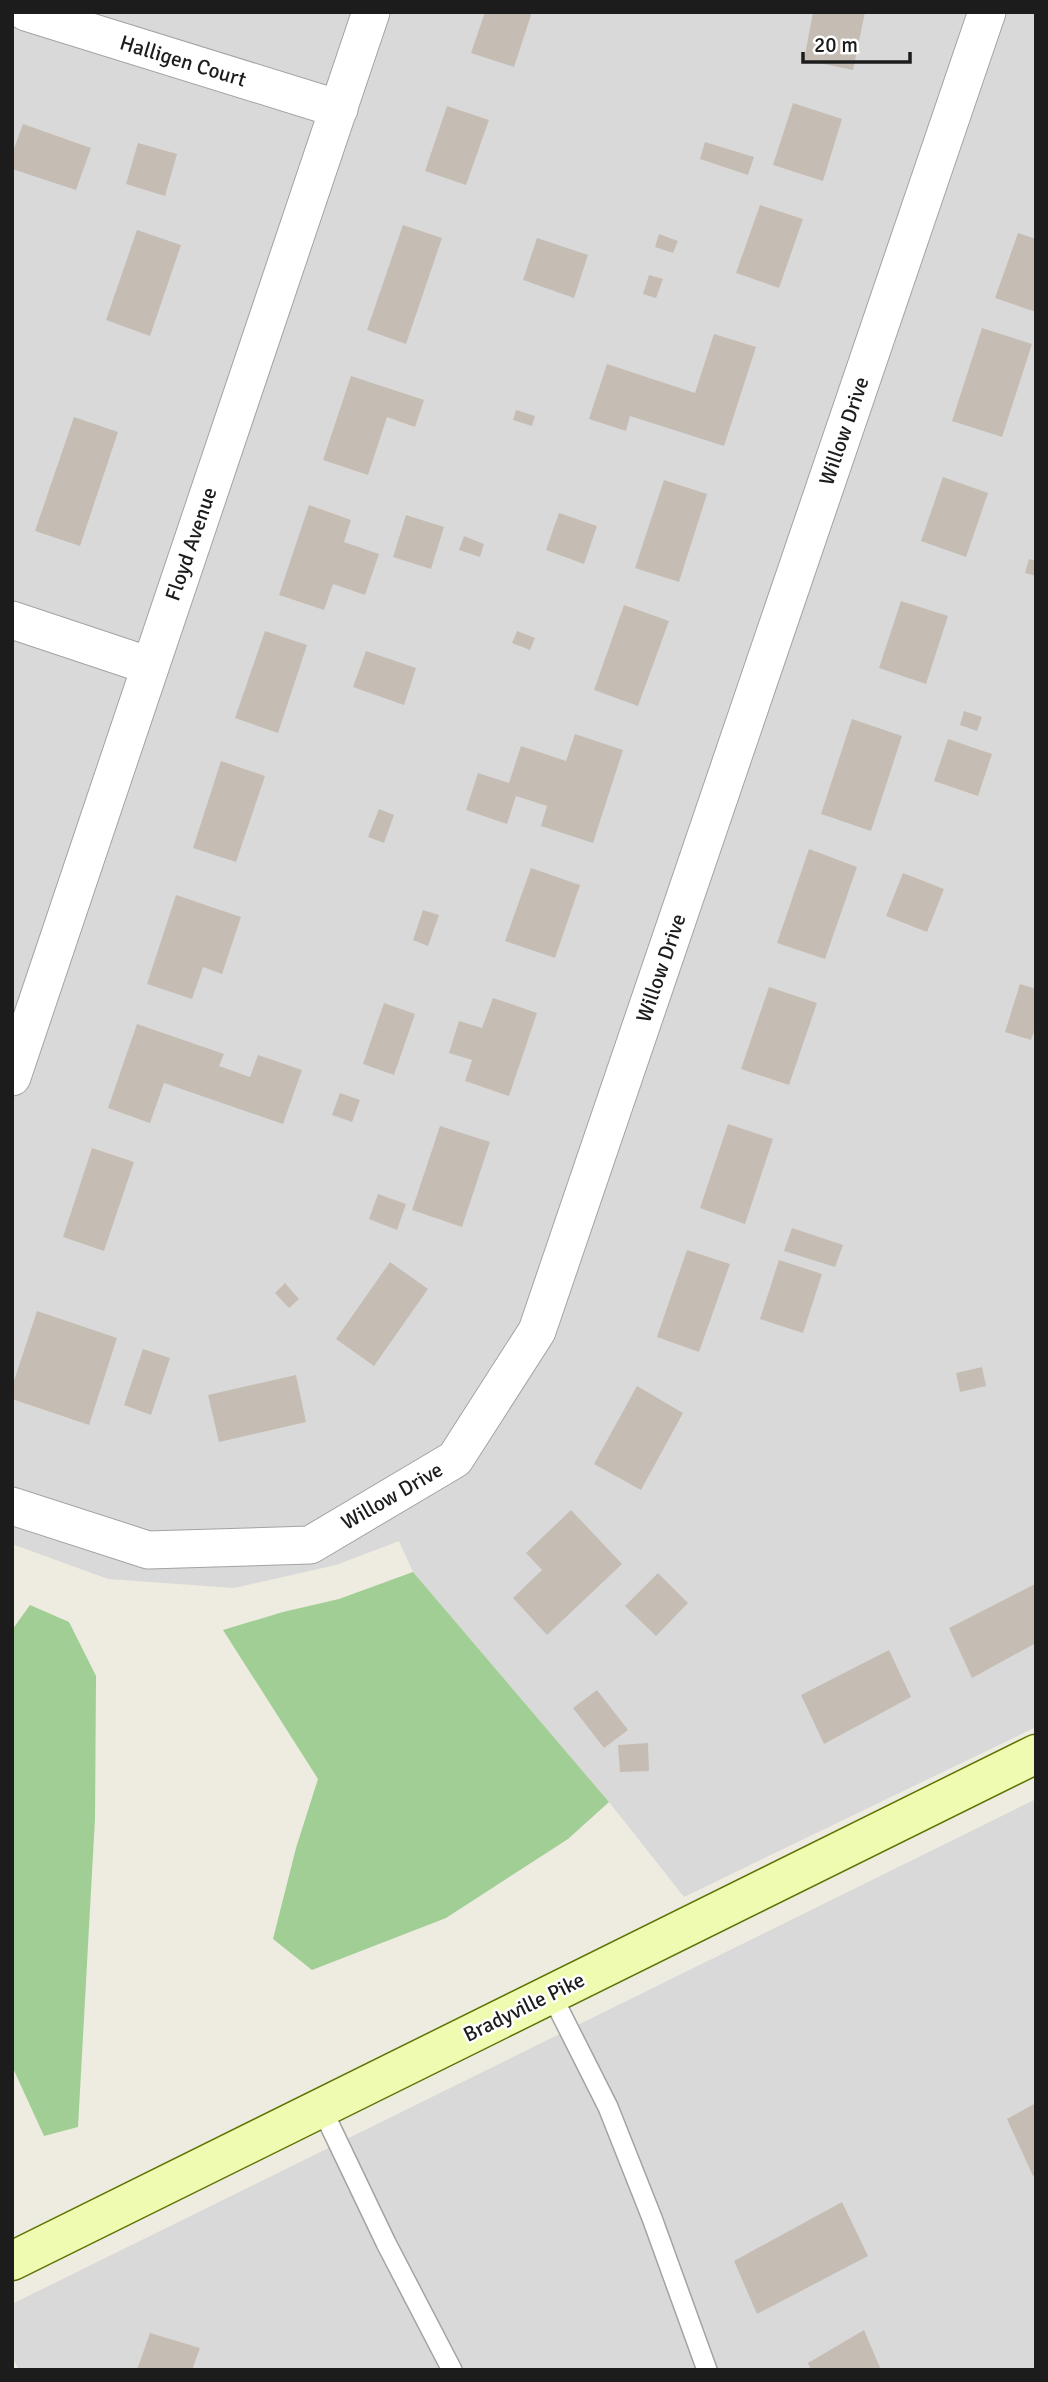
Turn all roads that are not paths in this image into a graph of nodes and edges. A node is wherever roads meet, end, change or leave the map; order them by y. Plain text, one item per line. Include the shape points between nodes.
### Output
1 (26, 12) edge
2 (371, 12) edge
3 (987, 12) edge
4 (339, 109) junction
5 (12, 620) edge
6 (150, 666) junction
7 (12, 1077) edge
8 (12, 1506) edge
9 (1036, 1755) edge
10 (551, 1994) junction
11 (321, 2107) junction
12 (12, 2260) edge
13 (452, 2370) edge
14 (707, 2370) edge

1 - 4 street, Halligen Court
2 - 4 street, Floyd Avenue
3 - 8 street, Willow Drive via 537,1331 455,1459 310,1545 148,1550
4 - 6 street, Floyd Avenue
5 - 6 street
6 - 7 street, Floyd Avenue
9 - 10 main road, Bradyville Pike
10 - 11 main road, Bradyville Pike
10 - 14 lane via 608,2107
11 - 12 main road, Bradyville Pike
11 - 13 lane

